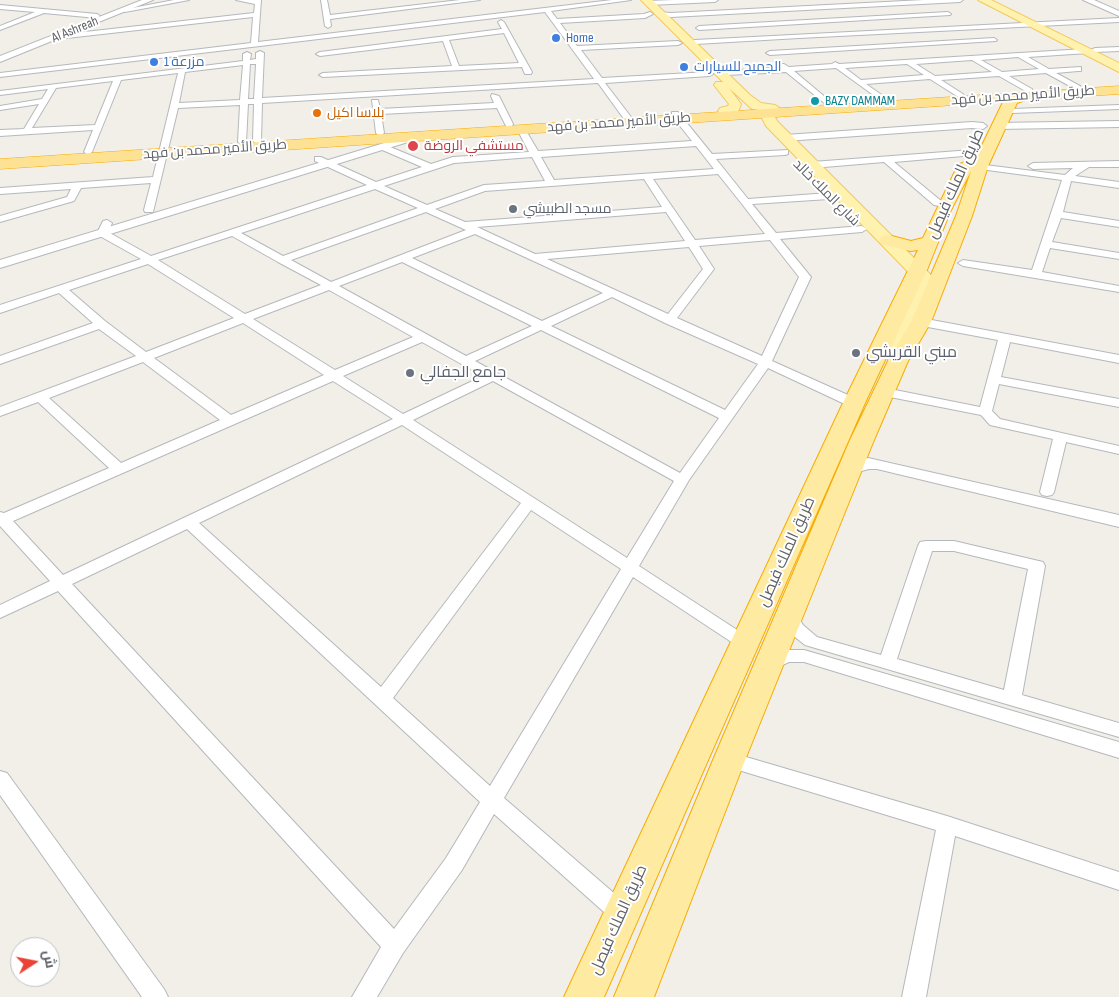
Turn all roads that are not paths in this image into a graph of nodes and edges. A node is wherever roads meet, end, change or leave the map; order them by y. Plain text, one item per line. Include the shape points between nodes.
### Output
1 (139, 0) edge
2 (149, 0) edge
3 (186, 0) edge
4 (239, 0) edge
5 (477, 0) edge
6 (570, 0) edge
7 (628, 0) edge
8 (636, 0) edge
9 (710, 0) edge
10 (715, 0) edge
11 (753, 0) edge
12 (816, 0) edge
13 (960, 0) edge
14 (983, 0) edge
15 (994, 0) edge
16 (1087, 0) edge
17 (1098, 0) edge
18 (258, 1) edge
19 (326, 1) edge
20 (926, 2) junction
21 (884, 4) junction
22 (384, 5) dead end
23 (0, 6) edge
24 (575, 7) junction
25 (826, 7) junction
26 (1119, 9) edge
27 (125, 10) junction
28 (390, 10) junction
29 (547, 10) junction
30 (653, 10) edge
31 (765, 10) junction
32 (44, 11) junction
33 (723, 12) junction
34 (948, 14) junction
35 (1119, 14) edge
36 (257, 15) junction
37 (97, 16) junction
38 (497, 16) junction
39 (906, 16) junction
40 (326, 17) junction
41 (846, 20) junction
42 (1119, 20) edge
43 (556, 21) junction
44 (782, 23) junction
45 (1036, 24) junction
46 (738, 25) junction
47 (0, 27) edge
48 (970, 27) junction
49 (389, 28) junction
50 (699, 28) dead end
51 (926, 29) junction
52 (506, 31) junction
53 (865, 32) junction
54 (329, 35) junction
55 (318, 36) junction
56 (799, 36) junction
57 (58, 37) junction
58 (446, 38) junction
59 (754, 39) junction
60 (994, 40) junction
61 (678, 43) junction
62 (949, 43) junction
63 (254, 44) junction
64 (393, 44) junction
65 (691, 44) junction
66 (1002, 45) dead end
67 (886, 47) junction
68 (576, 48) junction
69 (1119, 49) edge
70 (1010, 50) dead end
71 (1090, 50) junction
72 (818, 51) junction
73 (396, 53) dead end
74 (770, 53) junction
75 (0, 54) edge
76 (1019, 54) junction
77 (973, 57) junction
78 (0, 60) edge
79 (260, 61) junction
80 (247, 62) junction
81 (398, 62) dead end
82 (908, 62) junction
83 (1119, 62) edge
84 (524, 65) junction
85 (838, 66) junction
86 (456, 68) junction
87 (1119, 68) edge
88 (44, 69) junction
89 (788, 69) junction
90 (1078, 69) dead end
91 (182, 71) junction
92 (401, 71) junction
93 (1047, 71) junction
94 (713, 73) junction
95 (0, 74) edge
96 (1001, 74) junction
97 (322, 75) junction
98 (933, 78) junction
99 (118, 79) junction
100 (600, 81) junction
101 (859, 82) junction
102 (535, 84) junction
103 (1119, 85) edge
104 (53, 87) junction
105 (490, 87) junction
106 (0, 88) edge
107 (1077, 88) junction
108 (1119, 90) edge
109 (0, 93) edge
110 (374, 94) junction
111 (962, 98) junction
112 (260, 100) junction
113 (883, 100) junction
114 (44, 101) junction
115 (244, 101) junction
116 (499, 104) junction
117 (828, 104) junction
118 (175, 106) junction
119 (733, 106) junction
120 (1119, 107) edge
121 (0, 108) edge
122 (1005, 109) junction
123 (1079, 109) junction
124 (377, 112) junction
125 (677, 116) junction
126 (627, 117) junction
127 (768, 117) junction
128 (1102, 124) junction
129 (1119, 124) edge
130 (98, 127) junction
131 (515, 127) junction
132 (26, 132) junction
133 (1113, 132) dead end
134 (0, 133) edge
135 (417, 136) junction
136 (357, 140) junction
137 (382, 140) junction
138 (249, 142) junction
139 (330, 142) junction
140 (698, 143) junction
141 (785, 145) junction
142 (164, 150) junction
143 (88, 152) junction
144 (343, 152) junction
145 (535, 154) junction
146 (708, 157) junction
147 (0, 158) edge
148 (886, 159) junction
149 (323, 161) junction
150 (0, 164) edge
151 (1089, 164) junction
152 (1119, 164) edge
153 (812, 165) junction
154 (430, 167) junction
155 (979, 168) junction
156 (720, 171) junction
157 (646, 176) junction
158 (1067, 178) junction
159 (157, 180) junction
160 (551, 183) junction
161 (375, 185) junction
162 (1119, 185) edge
163 (77, 186) junction
164 (0, 191) edge
165 (829, 196) junction
166 (745, 202) junction
167 (946, 204) junction
168 (426, 208) junction
169 (668, 209) junction
170 (149, 210) junction
171 (1057, 214) junction
172 (0, 219) edge
173 (1119, 224) edge
174 (105, 228) junction
175 (470, 228) junction
176 (232, 232) junction
177 (864, 232) junction
178 (773, 237) junction
179 (888, 240) junction
180 (692, 244) junction
181 (1046, 244) junction
182 (0, 256) edge
183 (1119, 256) edge
184 (534, 257) junction
185 (405, 258) junction
186 (150, 260) junction
187 (282, 260) junction
188 (917, 263) junction
189 (963, 263) dead end
190 (0, 264) edge
191 (1036, 274) junction
192 (332, 287) junction
193 (1119, 288) edge
194 (61, 289) junction
195 (612, 293) junction
196 (0, 309) edge
197 (245, 320) junction
198 (670, 320) junction
199 (921, 322) junction
200 (101, 324) junction
201 (541, 325) junction
202 (422, 337) junction
203 (1005, 338) junction
204 (146, 358) junction
205 (1119, 359) edge
206 (0, 360) edge
207 (465, 360) junction
208 (898, 361) junction
209 (765, 362) junction
210 (334, 376) junction
211 (493, 376) junction
212 (993, 379) junction
213 (885, 392) junction
214 (40, 397) junction
215 (854, 403) junction
216 (1119, 404) edge
217 (0, 412) edge
218 (985, 412) junction
219 (727, 416) junction
220 (403, 419) junction
221 (229, 420) junction
222 (1060, 437) junction
223 (862, 440) junction
224 (1119, 450) edge
225 (921, 468) junction
226 (119, 469) junction
227 (850, 469) junction
228 (682, 480) junction
229 (1047, 492) junction
230 (530, 503) junction
231 (1119, 508) edge
232 (1, 519) edge
233 (1119, 521) edge
234 (189, 522) junction
235 (630, 568) junction
236 (60, 583) junction
237 (0, 612) edge
238 (790, 616) junction
239 (745, 643) junction
240 (887, 662) junction
241 (770, 665) junction
242 (1012, 698) junction
243 (382, 699) junction
244 (1119, 730) edge
245 (1119, 750) edge
246 (730, 760) junction
247 (0, 779) edge
248 (492, 800) junction
249 (947, 825) junction
250 (1119, 882) edge
251 (622, 914) junction
252 (395, 946) junction
253 (156, 997) edge
254 (364, 997) edge
255 (584, 997) edge
256 (634, 997) edge
257 (914, 997) edge

1 - 37 street
2 - 27 street, Al Ashreah
3 - 27 street
4 - 18 street
5 - 28 street
6 - 24 street
7 - 24 street
8 - 30 main road
9 - 10 street
9 - 30 street
9 - 33 street
11 - 31 street
12 - 25 street
13 - 20 street
14 - 45 main road
15 - 45 main road
16 - 35 street
17 - 26 street
18 - 36 street
19 - 40 street
20 - 21 street
20 - 34 street
21 - 25 street
21 - 39 street
22 - 28 street
23 - 32 street
24 - 29 street
25 - 31 street
25 - 41 street
27 - 57 street, Al Ashreah
28 - 40 street
29 - 38 street via 511,10
29 - 43 street
30 - 33 street
30 - 43 street
30 - 61 main road
30 - 65 main road
31 - 33 street
31 - 44 street
32 - 37 street
32 - 47 street
33 - 46 street
34 - 39 street
34 - 48 street
36 - 57 street
36 - 63 street
37 - 75 street
38 - 49 street
38 - 52 street
39 - 41 street
39 - 51 street
40 - 54 street
41 - 44 street
41 - 53 street
42 - 45 street
43 - 68 street
44 - 46 street
44 - 56 street
45 - 48 street
45 - 71 main road
46 - 50 street
46 - 59 street
48 - 51 street
48 - 60 street
49 - 54 street
49 - 64 street
51 - 53 street
51 - 62 street
52 - 58 street
52 - 84 street
53 - 56 street
53 - 67 street
54 - 55 street
55 - 63 street
55 - 97 street
56 - 59 street
56 - 72 street
57 - 78 street, Al Ashreah
58 - 64 street
58 - 86 street
59 - 65 street
59 - 74 street
60 - 62 street
60 - 66 street
61 - 68 street
61 - 94 main road
62 - 67 street
62 - 77 street
63 - 79 street
63 - 80 street
63 - 88 street
64 - 73 street
64 - 97 street
65 - 94 main road
67 - 72 street
67 - 82 street
68 - 100 street
69 - 71 street
70 - 76 street
71 - 76 street
71 - 83 main road
71 - 87 main road
72 - 74 street
72 - 85 street
74 - 89 street
76 - 77 street
76 - 93 street
77 - 82 street
77 - 96 street
79 - 80 street
79 - 112 street
80 - 91 street
80 - 115 street
81 - 92 street
82 - 85 street
82 - 98 street
84 - 86 street
84 - 102 street
85 - 89 street
85 - 101 street
86 - 92 street
88 - 95 street
88 - 106 street
89 - 94 street
89 - 117 street
90 - 93 street
91 - 99 street
91 - 118 street
92 - 97 street
93 - 96 street
93 - 107 street
94 - 100 street
94 - 119 main road
96 - 98 street
96 - 122 street
97 - 110 street
97 - 112 street
98 - 101 street
98 - 111 street
99 - 104 street
99 - 130 street
100 - 102 street
100 - 126 street
101 - 113 street
102 - 105 street
103 - 107 highway, طريق الأمير محمد بن فهد
104 - 109 street
104 - 114 street
105 - 110 street
105 - 116 street
107 - 122 highway, طريق الأمير محمد بن فهد
108 - 122 highway, طريق الأمير محمد بن فهد
110 - 124 street
111 - 113 highway, طريق الأمير محمد بن فهد
111 - 122 highway, طريق الأمير محمد بن فهد
111 - 122 highway
111 - 127 highway, طريق الأمير محمد بن فهد
112 - 115 street
112 - 138 street
113 - 117 highway, طريق الأمير محمد بن فهد
114 - 121 street
114 - 132 street
115 - 118 street
115 - 138 street
116 - 124 street
116 - 131 street
117 - 127 highway, طريق الأمير محمد بن فهد
118 - 142 street
119 - 125 highway, طريق الأمير محمد بن فهد
119 - 127 highway, طريق الأمير محمد بن فهد
119 - 127 main road via 757,106
119 - 127 main road, شارع الملك خالد via 744,118
120 - 123 street
122 - 123 street
122 - 128 street
122 - 141 street via 972,125
122 - 155 highway, طريق الملك فيصل
123 - 128 street
124 - 137 street
125 - 126 highway, طريق الأمير محمد بن فهد
125 - 131 highway, طريق الأمير محمد بن فهد
125 - 140 street
126 - 131 highway, طريق الأمير محمد بن فهد
127 - 141 main road, شارع الملك خالد
128 - 129 street
128 - 133 street
130 - 132 street
130 - 143 street
131 - 135 highway, طريق الأمير محمد بن فهد
131 - 137 highway, طريق الأمير محمد بن فهد
131 - 145 street
132 - 134 street
135 - 136 highway, طريق الأمير محمد بن فهد
135 - 137 street
136 - 139 highway, طريق الأمير محمد بن فهد
136 - 144 street via 358,148
137 - 138 highway, طريق الأمير محمد بن فهد
137 - 149 street
137 - 154 street
138 - 142 highway, طريق الأمير محمد بن فهد
139 - 142 highway, طريق الأمير محمد بن فهد
139 - 144 street via 341,147
140 - 145 street
140 - 146 street
141 - 146 street
141 - 153 main road, شارع الملك خالد
141 - 165 main road, شارع الملك خالد
142 - 143 highway, طريق الأمير محمد بن فهد
142 - 150 highway, طريق الأمير محمد بن فهد
142 - 159 street
143 - 147 highway, طريق الأمير محمد بن فهد
144 - 149 street
145 - 154 street via 453,160
145 - 160 street
146 - 156 street
148 - 153 street
148 - 155 street
148 - 167 street via 937,203
149 - 161 street
149 - 170 street
149 - 174 street
151 - 152 street
151 - 155 street
151 - 158 street
153 - 179 main road, شارع الملك خالد
154 - 161 street
155 - 158 street
155 - 167 highway, طريق الملك فيصل
155 - 188 highway via 938,254
155 - 199 highway, طريق الملك فيصل via 964,216
156 - 157 street
156 - 166 street
157 - 160 street
157 - 169 street
158 - 162 street
158 - 171 street
159 - 163 street
159 - 170 street
160 - 168 street via 484,188
161 - 168 street
161 - 176 street
163 - 164 street
163 - 172 street via 71,199
165 - 166 street
165 - 177 main road, شارع الملك خالد
166 - 178 street
167 - 188 highway, طريق الملك فيصل
168 - 175 street
168 - 187 street
169 - 175 street
169 - 180 street
170 - 174 street
171 - 173 street
171 - 181 street
174 - 182 street
174 - 186 street
174 - 190 street
175 - 184 street
175 - 185 street
176 - 186 street
176 - 187 street
177 - 178 street
177 - 188 main road via 889,252
177 - 188 main road, شارع الملك خالد via 906,279
178 - 180 street
178 - 209 street via 805,277
179 - 188 main road, شارع الملك خالد
179 - 188 highway via 911,246
180 - 184 street
180 - 198 street via 709,269
181 - 183 street
181 - 191 street
184 - 195 street
185 - 192 street
185 - 201 street
186 - 194 street
186 - 197 street
187 - 192 street
188 - 208 main road via 924,284 901,340
188 - 215 highway, طريق الملك فيصل
189 - 191 street
191 - 193 street
192 - 197 street
192 - 202 street
194 - 196 street
194 - 200 street
195 - 198 street
195 - 201 street
197 - 204 street
197 - 210 street
198 - 209 street
199 - 203 street
199 - 208 highway, طريق الملك فيصل
200 - 204 street
200 - 206 street
201 - 207 street
201 - 219 street
202 - 207 street
202 - 210 street
203 - 205 street
203 - 212 street
204 - 214 street
204 - 221 street
207 - 211 street
208 - 213 highway, طريق الملك فيصل
209 - 215 street
209 - 219 street
210 - 220 street
210 - 221 street
211 - 220 street
211 - 228 street
212 - 216 street
212 - 218 street
213 - 218 street
213 - 223 highway, طريق الملك فيصل
214 - 217 street
214 - 226 street
215 - 239 highway, طريق الملك فيصل
218 - 222 street via 994,422
219 - 228 street
220 - 230 street
220 - 234 street
221 - 226 street
222 - 224 street
222 - 229 street
223 - 225 street via 873,450
223 - 227 highway, طريق الملك فيصل
225 - 227 street via 868,462
225 - 229 street
225 - 233 street
226 - 232 street
227 - 238 highway, طريق الملك فيصل
228 - 235 street
229 - 231 street
230 - 235 street
230 - 243 street
232 - 236 street
234 - 236 street
234 - 243 street
235 - 239 street
235 - 248 street
236 - 237 street
236 - 252 street
238 - 240 street via 796,629 811,641
238 - 241 highway, طريق الملك فيصل
239 - 251 highway, طريق الملك فيصل
240 - 242 street
240 - 242 street via 926,546 954,546 1037,566
241 - 245 street via 786,656 804,656
241 - 246 highway, طريق الملك فيصل
242 - 244 street
243 - 248 street
246 - 249 street
246 - 256 highway, طريق الملك فيصل
247 - 253 street
248 - 251 street
248 - 252 street via 454,864
249 - 250 street
249 - 257 street
251 - 255 highway, طريق الملك فيصل
252 - 254 street

